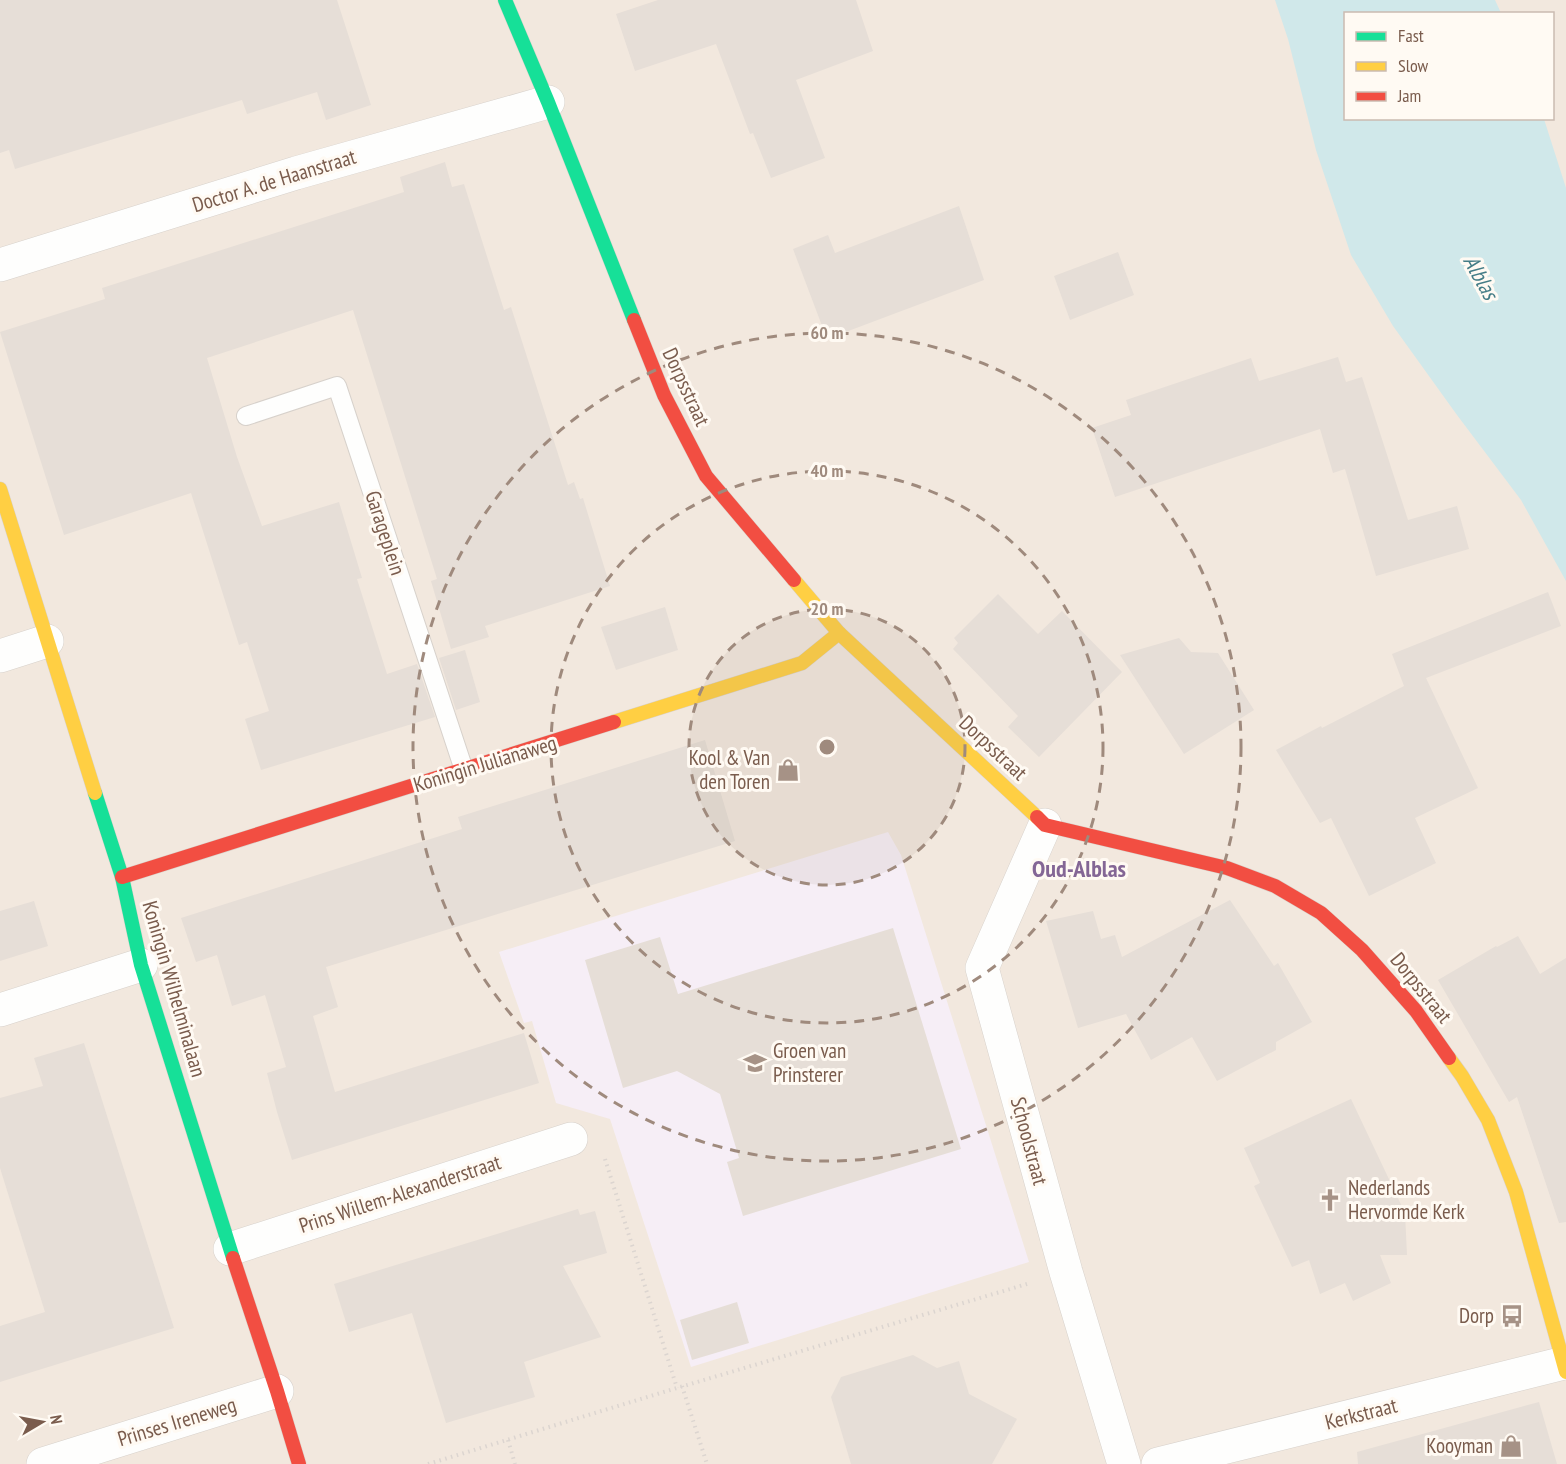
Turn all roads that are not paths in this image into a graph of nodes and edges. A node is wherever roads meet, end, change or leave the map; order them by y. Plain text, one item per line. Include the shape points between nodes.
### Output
1 (505, 0) edge
2 (548, 102) junction
3 (0, 265) edge
4 (246, 416) dead end
5 (0, 489) edge
6 (839, 633) junction
7 (47, 641) junction
8 (0, 656) edge
9 (464, 770) junction
10 (1045, 825) junction
11 (122, 877) junction
12 (141, 965) junction
13 (0, 1010) edge
14 (571, 1139) road end
15 (230, 1249) junction
16 (1563, 1351) edge
17 (277, 1391) junction
18 (43, 1464) edge
19 (299, 1464) edge
20 (1124, 1464) edge
21 (1158, 1464) edge

1 - 2 street, Dorpsstraat
2 - 3 street, Doctor A. de Haanstraat via 296,173
2 - 6 street, Dorpsstraat via 664,395 706,476
4 - 9 lane, Garageplein via 337,386
5 - 7 street, Koningin Wilhelminalaan
6 - 9 street, Koningin Julianaweg via 802,663
6 - 10 street, Dorpsstraat
7 - 8 street
7 - 11 street, Koningin Wilhelminalaan
9 - 11 street, Koningin Julianaweg
10 - 16 street, Dorpsstraat via 1227,868 1275,886 1321,913 1362,950 1416,1011 1488,1120 1516,1192
10 - 20 street, Schoolstraat via 982,968
11 - 12 street, Koningin Wilhelminalaan
12 - 13 street
12 - 15 street, Koningin Wilhelminalaan
14 - 15 street, Prins Willem-Alexanderstraat
15 - 17 street, Koningin Wilhelminalaan
16 - 21 street, Kerkstraat
17 - 18 street, Prinses Ireneweg
17 - 19 street, Koningin Wilhelminalaan

